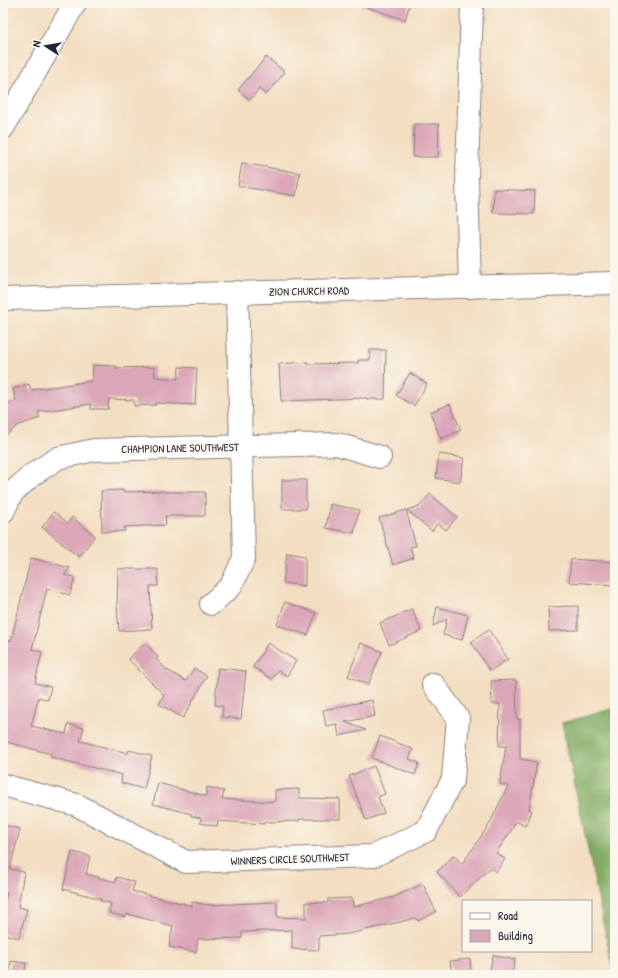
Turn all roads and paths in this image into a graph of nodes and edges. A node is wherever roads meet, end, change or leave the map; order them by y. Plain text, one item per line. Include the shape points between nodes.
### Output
1 (75, 3) edge
2 (472, 3) edge
3 (3, 128) edge
4 (615, 283) edge
5 (470, 287) junction
6 (237, 292) junction
7 (3, 299) edge
8 (241, 446) junction
9 (380, 457) dead end
10 (3, 512) edge
11 (211, 604) dead end
12 (433, 684) dead end
13 (3, 785) edge

1 - 3 street
2 - 5 street via 466,178
4 - 5 street, ZION CHURCH ROAD
5 - 6 street, ZION CHURCH ROAD
6 - 7 street, ZION CHURCH ROAD
6 - 8 street
8 - 9 street, CHAMPION LANE SOUTHWEST via 337,444
8 - 10 street, CHAMPION LANE SOUTHWEST via 94,450 58,458 32,475 12,493
8 - 11 street via 244,558 231,586
12 - 13 street, WINNERS CIRCLE SOUTHWEST via 458,718 453,779 426,831 373,856 186,862 77,805

